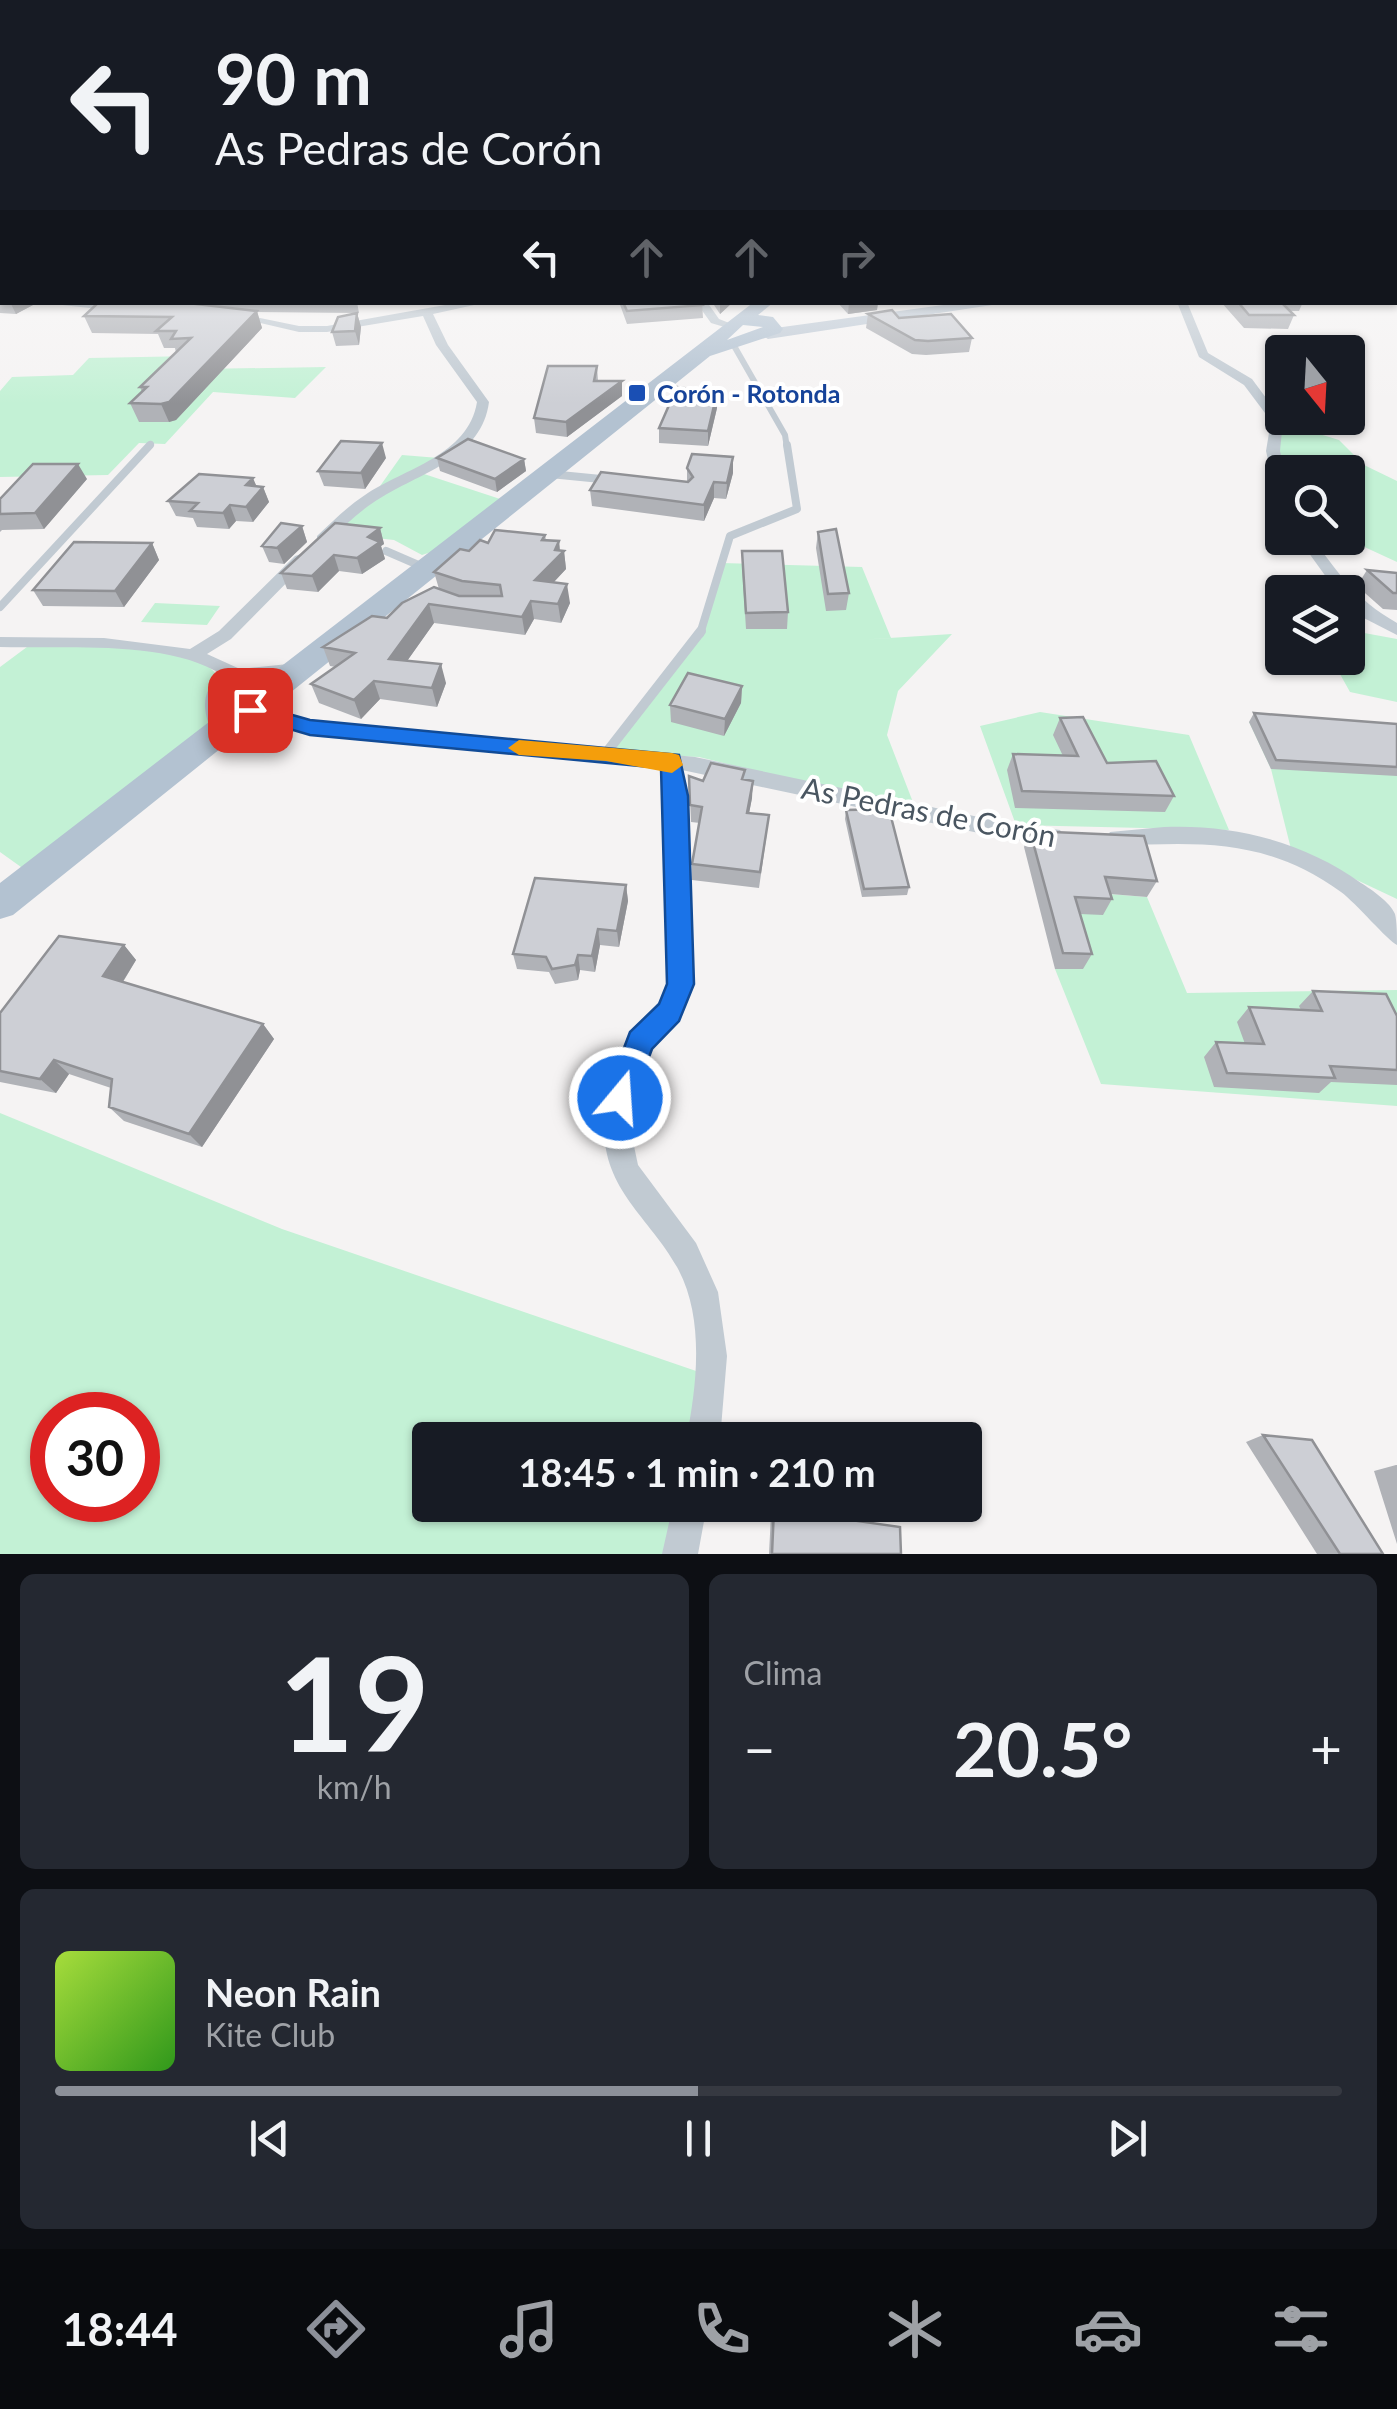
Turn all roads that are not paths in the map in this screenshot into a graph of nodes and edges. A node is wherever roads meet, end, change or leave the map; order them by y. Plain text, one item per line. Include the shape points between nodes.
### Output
1 (363, 305) edge
2 (470, 305) edge
3 (702, 305) edge
4 (763, 305) edge
5 (766, 305) edge
6 (981, 305) edge
7 (1183, 305) edge
8 (225, 313) edge
9 (428, 315) junction
10 (365, 320) junction
11 (766, 328) junction
12 (734, 330) junction
13 (151, 444) dead end
14 (1275, 455) edge
15 (550, 474) junction
16 (626, 482) edge
17 (386, 551) dead end
18 (420, 583) junction
19 (0, 606) edge
20 (1365, 610) edge
21 (1397, 630) edge
22 (0, 642) edge
23 (197, 657) junction
24 (304, 666) junction
25 (241, 673) junction
26 (214, 690) junction
27 (254, 706) junction
28 (221, 732) junction
29 (606, 753) junction
30 (672, 761) junction
31 (0, 904) edge
32 (1397, 936) edge
33 (706, 1422) edge
34 (687, 1522) edge
35 (680, 1554) edge

1 - 10 street
2 - 9 street
3 - 12 street
4 - 12 main road
5 - 11 main road
6 - 11 street
7 - 14 street via 1203,355 1248,382 1276,420
8 - 10 street via 300,330
9 - 10 street
9 - 23 street via 483,402 479,425 354,510
11 - 12 main road
12 - 15 main road
12 - 29 lane via 785,435 798,509 730,536 699,636
13 - 19 lane
15 - 16 lane
15 - 18 main road
17 - 18 lane
18 - 24 main road
20 - 21 street
22 - 23 street
23 - 25 street
23 - 26 street
24 - 25 street
24 - 27 main road
25 - 26 street
25 - 27 street via 254,688
26 - 28 street via 213,717
27 - 28 main road
27 - 29 street, As Pedras de Corón via 310,728
28 - 31 main road
29 - 30 street, As Pedras de Corón
30 - 32 street, As Pedras de Corón via 1007,831 1084,838 1210,835 1244,842 1341,879 1370,898
30 - 33 street via 680,984 669,1012 649,1029 628,1065 617,1130 620,1161 633,1187 696,1273 712,1377
34 - 35 street

